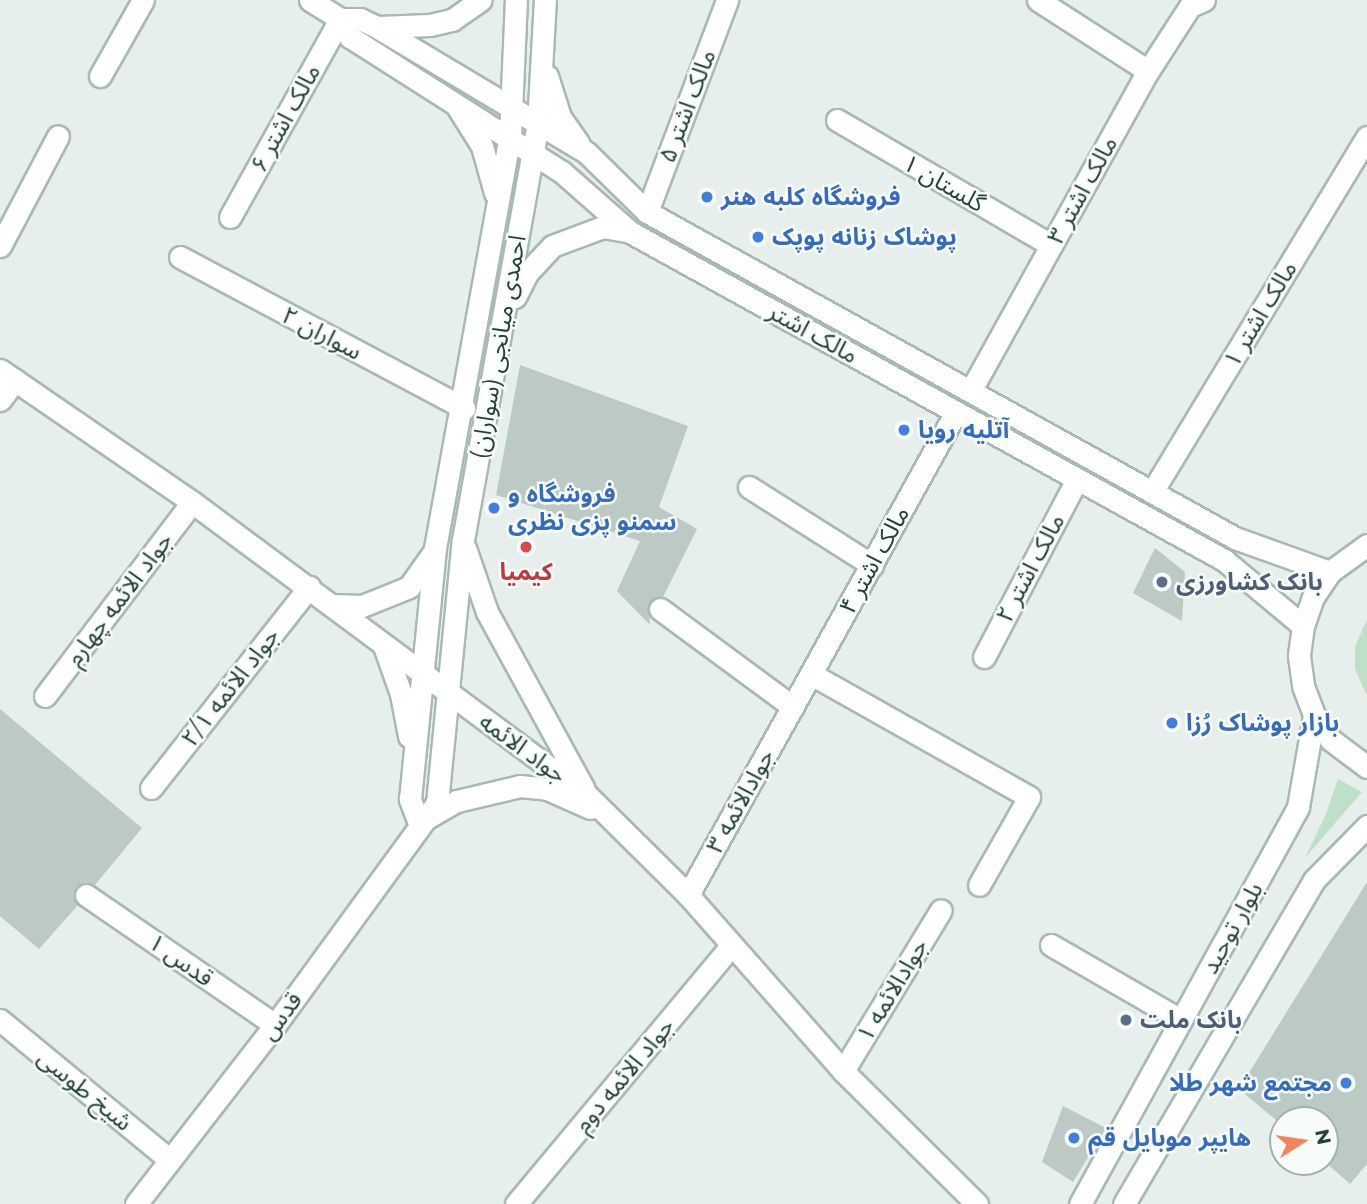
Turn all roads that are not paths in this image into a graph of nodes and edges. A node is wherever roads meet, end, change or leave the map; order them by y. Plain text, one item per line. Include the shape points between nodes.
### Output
1 (143, 0) edge
2 (310, 0) edge
3 (481, 0) edge
4 (516, 0) edge
5 (545, 0) edge
6 (727, 0) edge
7 (1038, 0) edge
8 (1204, 0) edge
9 (1072, 8) edge
10 (340, 19) junction
11 (375, 26) junction
12 (543, 57) junction
13 (1148, 71) junction
14 (100, 76) dead end
15 (452, 101) junction
16 (511, 108) junction
17 (837, 120) dead end
18 (538, 124) junction
19 (58, 136) dead end
20 (510, 136) junction
21 (1367, 136) edge
22 (533, 153) junction
23 (587, 153) junction
24 (497, 204) junction
25 (647, 212) junction
26 (230, 217) dead end
27 (630, 232) junction
28 (1051, 245) junction
29 (0, 246) edge
30 (180, 257) dead end
31 (505, 318) junction
32 (7, 375) edge
33 (971, 390) junction
34 (0, 400) edge
35 (464, 408) junction
36 (956, 412) junction
37 (1077, 479) junction
38 (749, 487) dead end
39 (1152, 492) junction
40 (192, 502) junction
41 (463, 540) junction
42 (1367, 545) edge
43 (435, 548) junction
44 (872, 565) junction
45 (1330, 572) junction
46 (309, 587) junction
47 (334, 605) junction
48 (660, 609) dead end
49 (1303, 626) junction
50 (383, 644) junction
51 (984, 656) dead end
52 (811, 674) junction
53 (424, 676) junction
54 (449, 694) junction
55 (45, 696) dead end
56 (793, 707) junction
57 (1314, 715) junction
58 (414, 766) junction
59 (1367, 767) edge
60 (151, 788) dead end
61 (588, 796) junction
62 (611, 819) junction
63 (419, 823) junction
64 (1367, 826) edge
65 (979, 885) dead end
66 (86, 895) dead end
67 (688, 895) junction
68 (941, 910) dead end
69 (1051, 945) dead end
70 (731, 946) junction
71 (0, 1020) edge
72 (1181, 1020) junction
73 (275, 1025) junction
74 (843, 1071) junction
75 (170, 1160) junction
76 (136, 1204) edge
77 (516, 1204) edge
78 (977, 1204) edge
79 (1080, 1204) edge
80 (1124, 1204) edge

1 - 14 street
2 - 10 street, مالک اشتر
3 - 11 street via 452,20
4 - 16 street, احمدی میانجی (سواران)
5 - 12 street, احمدی میانجی (سواران)
6 - 25 street, مالک اشتر ۵
7 - 9 street
8 - 13 street, مالک اشتر ۳ via 1190,6
9 - 13 street
10 - 11 street, مالک اشتر via 360,19
10 - 15 street, مالک اشتر via 350,37
10 - 26 street, مالک اشتر ۶
11 - 16 street, مالک اشتر
12 - 18 street, احمدی میانجی (سواران)
12 - 23 street via 560,117
13 - 28 street, مالک اشتر ۳
15 - 20 street, مالک اشتر
15 - 24 street via 481,146
16 - 18 street, مالک اشتر
16 - 20 street, احمدی میانجی (سواران)
17 - 28 street, گلستان ۱
18 - 22 street, احمدی میانجی (سواران)
18 - 23 street, مالک اشتر
19 - 29 street
20 - 22 street, مالک اشتر
20 - 24 street, احمدی میانجی (سواران)
21 - 39 street, مالک اشتر ۱
22 - 27 street, مالک اشتر
22 - 31 street, احمدی میانجی (سواران)
23 - 25 street, مالک اشتر
24 - 35 street, احمدی میانجی (سواران)
25 - 33 street, مالک اشتر
27 - 31 street via 603,227 552,246 528,272
27 - 36 street, مالک اشتر
28 - 33 street, مالک اشتر ۳
30 - 35 street, سواران ۲
31 - 41 street, احمدی میانجی (سواران)
32 - 34 street
32 - 40 street, جواد الائمه
33 - 39 street, مالک اشتر
35 - 43 street, احمدی میانجی (سواران)
36 - 37 street, مالک اشتر
36 - 44 street, مالک اشتر ۴
37 - 49 street, مالک اشتر via 1224,560
37 - 51 street, مالک اشتر ۲
38 - 44 street
39 - 45 street, مالک اشتر via 1235,538
40 - 46 street, جواد الائمه
40 - 55 street, جواد الائمه چهارم
41 - 54 street, احمدی میانجی (سواران)
41 - 61 street via 487,612
42 - 45 street
43 - 47 street via 409,587 362,606
43 - 53 street, احمدی میانجی (سواران)
44 - 52 street, مالک اشتر ۴
45 - 49 street
46 - 47 street, جواد الائمه
46 - 60 street, جواد الائمه ۲/۱
47 - 50 street, جواد الائمه
48 - 56 street
49 - 57 street via 1303,686
50 - 53 street, جواد الائمه
50 - 58 street via 401,694
52 - 56 street, مالک اشتر ۴
52 - 65 street via 1029,797
53 - 54 street, جواد الائمه
53 - 58 street
54 - 61 street, جواد الائمه
54 - 63 street, قدس via 437,803
56 - 67 street, جوادالائمه ۳
57 - 59 street via 1331,740
57 - 72 street, بلوار توحید via 1298,807
58 - 63 street via 410,799
61 - 62 street, جواد الائمه
62 - 63 street via 547,789 520,786 457,801
62 - 67 street, جواد الائمه
63 - 73 street, قدس
64 - 80 street, بلوار توحید via 1314,880
66 - 73 street, قدس ۱
67 - 70 street, جواد الائمه
68 - 74 street, جوادالائمه ۱
69 - 72 street
70 - 74 street, جواد الائمه
70 - 77 street, جواد الائمه دوم
71 - 75 street, شیخ طوسی
72 - 79 street, بلوار توحید
73 - 75 street, قدس
74 - 78 street, جواد الائمه
75 - 76 street, قدس

